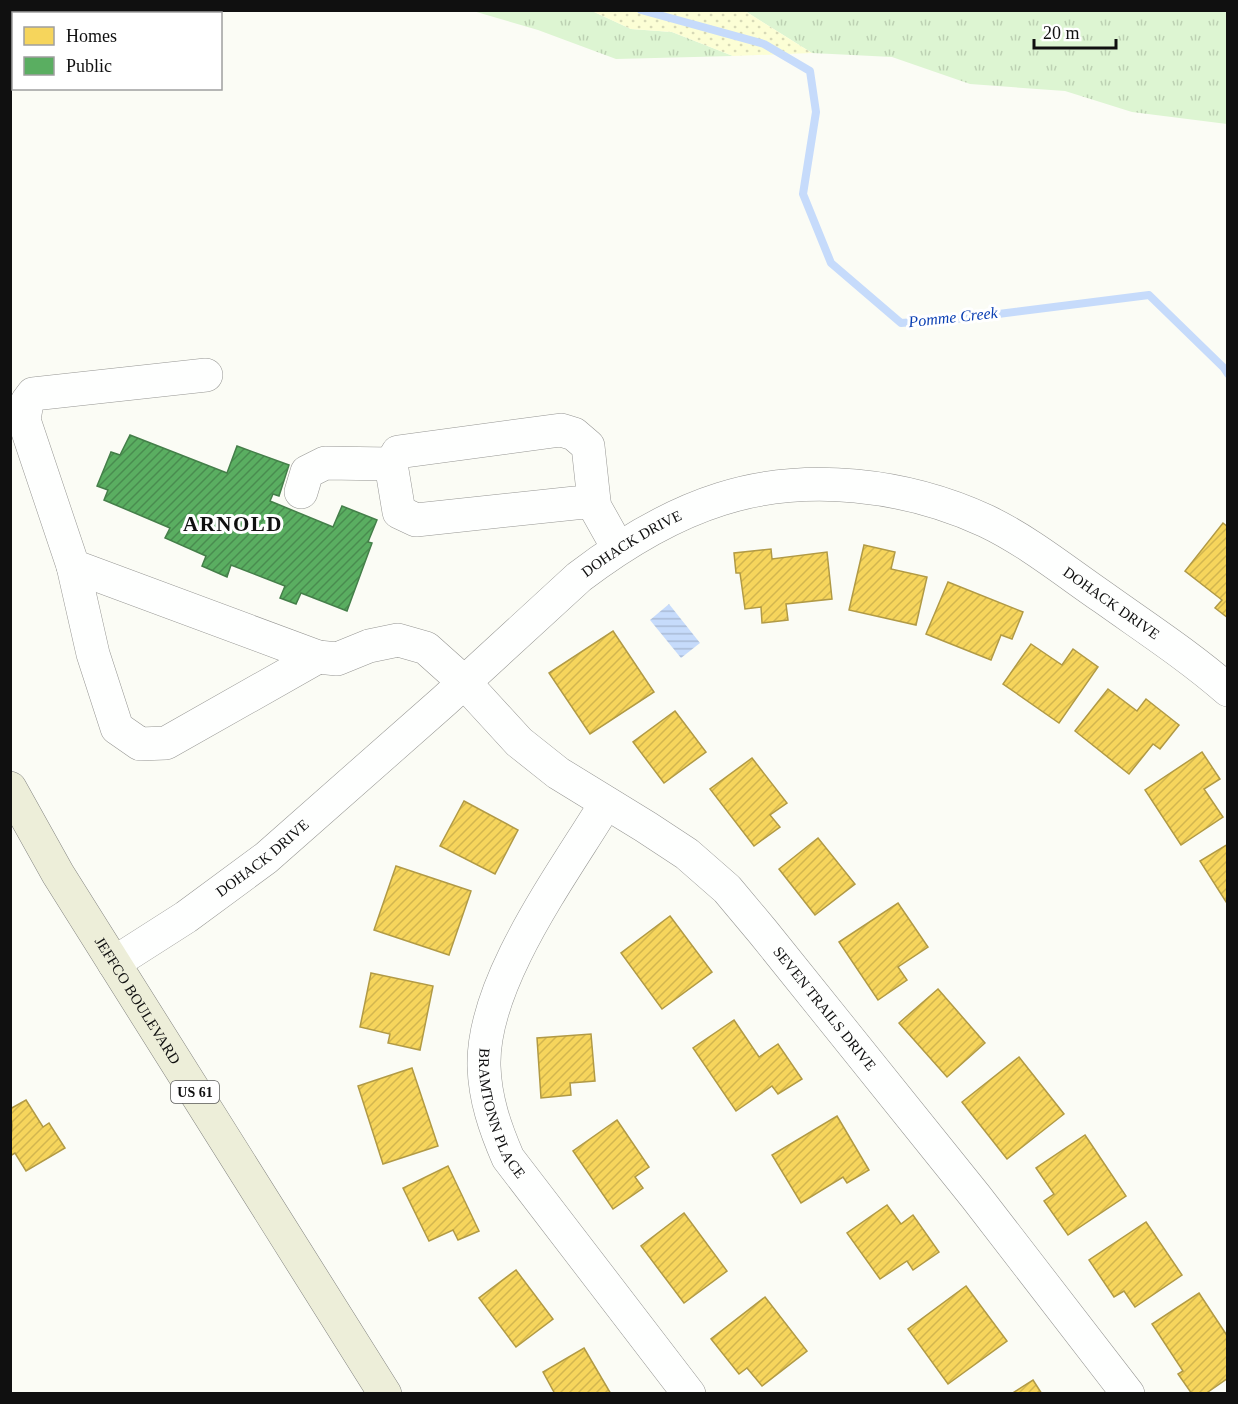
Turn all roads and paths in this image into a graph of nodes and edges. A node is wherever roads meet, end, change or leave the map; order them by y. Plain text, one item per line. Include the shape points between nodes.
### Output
1 (206, 375) dead end
2 (391, 464) junction
3 (301, 492) dead end
4 (594, 501) junction
5 (618, 548) junction
6 (74, 566) junction
7 (318, 657) junction
8 (464, 682) junction
9 (1227, 690) edge
10 (10, 788) edge
11 (606, 803) junction
12 (114, 963) junction
13 (385, 1394) edge
14 (689, 1394) edge
15 (1128, 1394) edge

1 - 6 street via 33,394 27,402 24,420
2 - 3 street via 325,463 307,472
2 - 4 street via 399,512 416,520
2 - 4 street via 398,452 561,430 574,434 588,446
4 - 5 street
5 - 8 street, DOHACK DRIVE via 579,577
5 - 9 street, DOHACK DRIVE via 695,509 755,490 829,485 916,497 954,508 1016,538 1200,665
6 - 7 street
6 - 7 street via 93,654 117,728 140,744 166,743
7 - 8 street, SEVEN TRAILS DRIVE via 337,659 398,640 426,648
8 - 11 street, SEVEN TRAILS DRIVE via 519,742
8 - 12 street, DOHACK DRIVE via 266,858 186,917
10 - 12 main road, JEFFCO BOULEVARD / US 61
11 - 14 street, BRAMTONN PLACE via 522,942 495,1000 486,1038 487,1099 508,1158
11 - 15 street, SEVEN TRAILS DRIVE via 687,854 734,897 976,1197
12 - 13 main road, JEFFCO BOULEVARD / US 61

